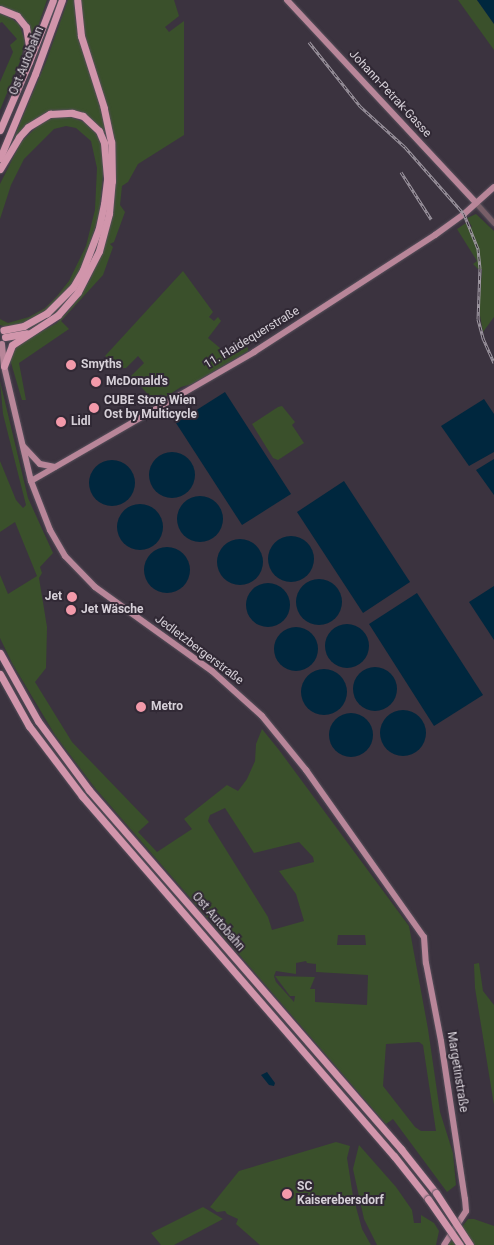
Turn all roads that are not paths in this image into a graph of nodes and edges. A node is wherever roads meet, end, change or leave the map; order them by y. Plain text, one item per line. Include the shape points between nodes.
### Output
1 (52, 0) edge
2 (62, 0) edge
3 (76, 0) edge
4 (287, 0) edge
5 (0, 9) edge
6 (25, 70) junction
7 (0, 130) edge
8 (0, 158) edge
9 (0, 169) edge
10 (494, 187) edge
11 (476, 203) junction
12 (494, 223) edge
13 (34, 331) junction
14 (2, 337) edge
15 (2, 363) edge
16 (23, 446) junction
17 (55, 467) junction
18 (31, 481) junction
19 (0, 653) edge
20 (0, 674) edge
21 (424, 937) joint
22 (444, 1245) edge
23 (460, 1245) edge
24 (470, 1245) edge

1 - 6 highway, Ost Autobahn
2 - 8 highway, Ost Autobahn
3 - 13 highway via 81,36 104,108 111,142 111,199 99,251 84,284 63,311
4 - 11 main road, Johann-Petrak-Gasse
5 - 6 highway via 17,16 27,31 29,45
6 - 7 highway, Ost Autobahn
9 - 14 highway via 28,127 50,114 82,116 99,131 104,142 107,180 104,204 99,228 83,270 73,287 47,313
10 - 11 main road, 11. Haidequerstraße
11 - 12 street
11 - 17 main road, 11. Haidequerstraße via 435,235 254,352
13 - 14 highway
13 - 15 highway via 12,344
14 - 15 main road, Jedletzbergerstraße
15 - 16 main road, Jedletzbergerstraße
16 - 17 main road via 40,464
16 - 18 main road, Jedletzbergerstraße
17 - 18 main road, 11. Haidequerstraße
18 - 21 main road, Jedletzbergerstraße via 50,530 65,556 95,587 212,671 262,716 311,777
19 - 24 highway, Ost Autobahn, bridge via 38,721 89,790 401,1149 436,1193
20 - 23 highway, Ost Autobahn, bridge via 29,726 82,796 394,1156
21 - 22 main road, Margetinstraße via 466,1211

